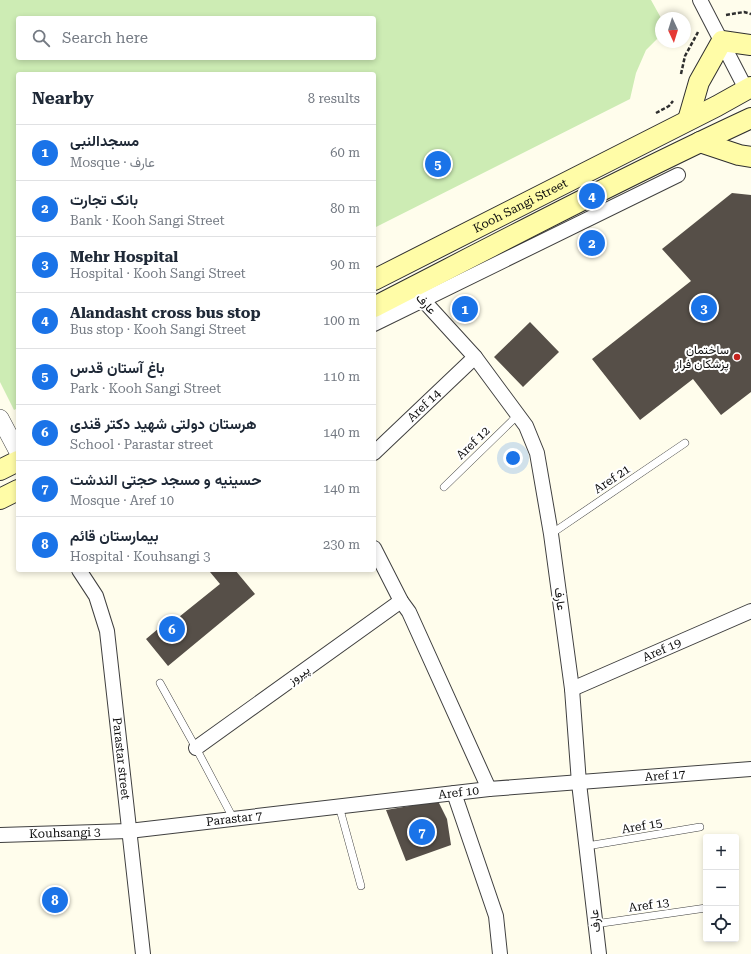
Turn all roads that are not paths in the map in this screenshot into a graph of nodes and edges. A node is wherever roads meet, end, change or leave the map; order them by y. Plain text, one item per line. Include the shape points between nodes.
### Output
1 (700, 0) edge
2 (722, 41) junction
3 (751, 45) edge
4 (749, 91) edge
5 (751, 118) edge
6 (688, 120) junction
7 (700, 142) junction
8 (751, 157) edge
9 (678, 175) dead end
10 (376, 279) edge
11 (417, 294) junction
12 (376, 307) edge
13 (376, 323) edge
14 (475, 357) junction
15 (518, 415) junction
16 (0, 418) edge
17 (685, 443) dead end
18 (16, 448) edge
19 (376, 451) edge
20 (16, 462) edge
21 (0, 470) edge
22 (444, 487) dead end
23 (551, 534) junction
24 (376, 552) edge
25 (80, 572) edge
26 (401, 600) junction
27 (751, 611) edge
28 (160, 683) dead end
29 (572, 689) junction
30 (196, 748) junction
31 (751, 769) edge
32 (580, 783) junction
33 (489, 789) junction
34 (454, 793) junction
35 (339, 806) junction
36 (233, 818) junction
37 (700, 827) dead end
38 (129, 831) junction
39 (0, 834) edge
40 (587, 846) junction
41 (361, 886) dead end
42 (703, 908) edge
43 (596, 924) junction
44 (143, 954) edge
45 (500, 954) edge
46 (598, 954) edge

1 - 2 street
2 - 3 main road
2 - 4 street
2 - 6 main road via 699,82
4 - 6 main road, Kooh Sangi Street
5 - 7 main road, Kooh Sangi Street
6 - 10 main road, Kooh Sangi Street
7 - 8 main road
7 - 11 main road, Kooh Sangi Street
9 - 11 street
11 - 12 main road, Kooh Sangi Street
11 - 13 street
11 - 14 street, عارف
14 - 15 street, عارف
14 - 19 street, Aref 14
15 - 22 lane, Aref 12
15 - 23 street, عارف via 526,426 537,453
16 - 18 street
17 - 23 lane, Aref 21
20 - 21 main road
23 - 29 street, عارف
24 - 26 street
25 - 38 street, Parastar street via 96,596 107,631
26 - 30 street, پیروز
26 - 33 street via 409,612
27 - 29 street, Aref 19
28 - 30 lane
29 - 32 street, عارف
30 - 36 lane
31 - 32 street, Aref 17
32 - 33 street, Aref 10
32 - 40 street, عارف
33 - 34 street, Aref 10
34 - 35 street, Aref 10
34 - 45 street via 496,916
35 - 36 street, Parastar 7
35 - 41 lane
36 - 38 street, Parastar 7
37 - 40 lane, Aref 15
38 - 39 street, Kouhsangi 3
38 - 44 street, Parastar street
40 - 43 street, عارف
42 - 43 lane, Aref 13
43 - 46 street, عارف

